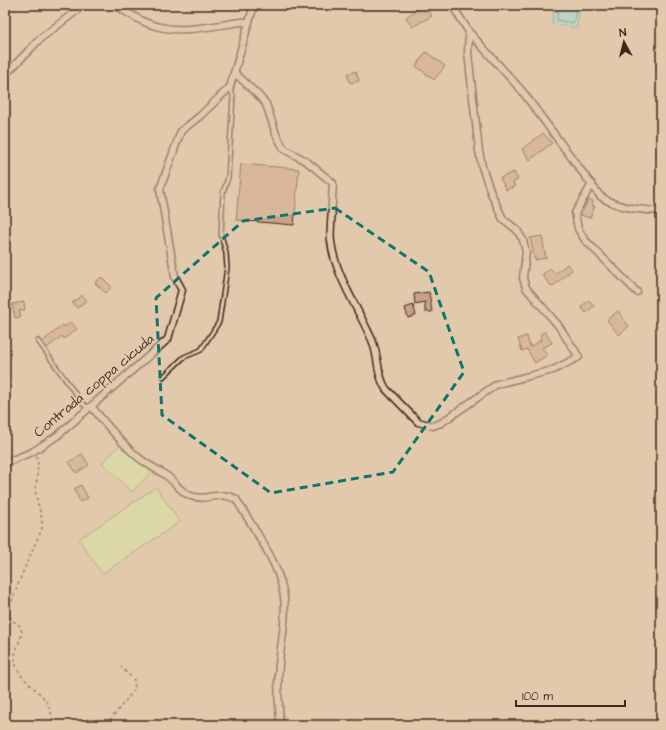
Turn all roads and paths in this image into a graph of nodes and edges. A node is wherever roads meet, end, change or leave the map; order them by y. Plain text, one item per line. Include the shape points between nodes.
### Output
1 (84, 5) edge
2 (114, 5) edge
3 (254, 5) edge
4 (452, 5) edge
5 (248, 22) junction
6 (469, 32) junction
7 (234, 72) junction
8 (5, 75) edge
9 (230, 87) junction
10 (592, 184) junction
11 (661, 211) edge
12 (637, 292) dead end
13 (38, 341) dead end
14 (163, 377) dead end
15 (89, 407) junction
16 (32, 452) junction
17 (5, 463) edge
18 (121, 666) dead end
19 (54, 725) edge
20 (106, 725) edge
21 (280, 725) edge

1 - 8 street via 41,38
2 - 5 street via 156,27 193,28
3 - 5 street
4 - 6 street
5 - 7 street
6 - 7 street via 468,53 482,167 503,219 517,230 523,240 526,252 523,278 526,288 558,325 579,357 553,370 497,384 433,426 418,422 382,382 372,339 335,261 330,241 333,183 306,161 284,149 266,104
6 - 10 street via 522,91
7 - 9 street
9 - 14 lane via 233,96 228,178 223,192 220,235 226,253 227,268 219,322 201,350 184,357
9 - 15 street, Contrada coppa cicuda via 181,131 160,189 175,277 182,290 168,339
10 - 11 street via 608,202 641,210
10 - 12 street via 575,213 578,229 585,240
13 - 15 lane via 82,403
15 - 16 street, Contrada coppa cicuda via 57,436
15 - 21 street via 139,458 168,477 188,496 194,498 222,495 236,499 273,561 284,592 285,609 278,691
16 - 17 street, Contrada coppa cicuda
16 - 19 path via 38,464 35,491 42,529 15,591 9,616 20,626 22,632 16,652 17,668 47,702
18 - 20 path via 134,680 135,689

